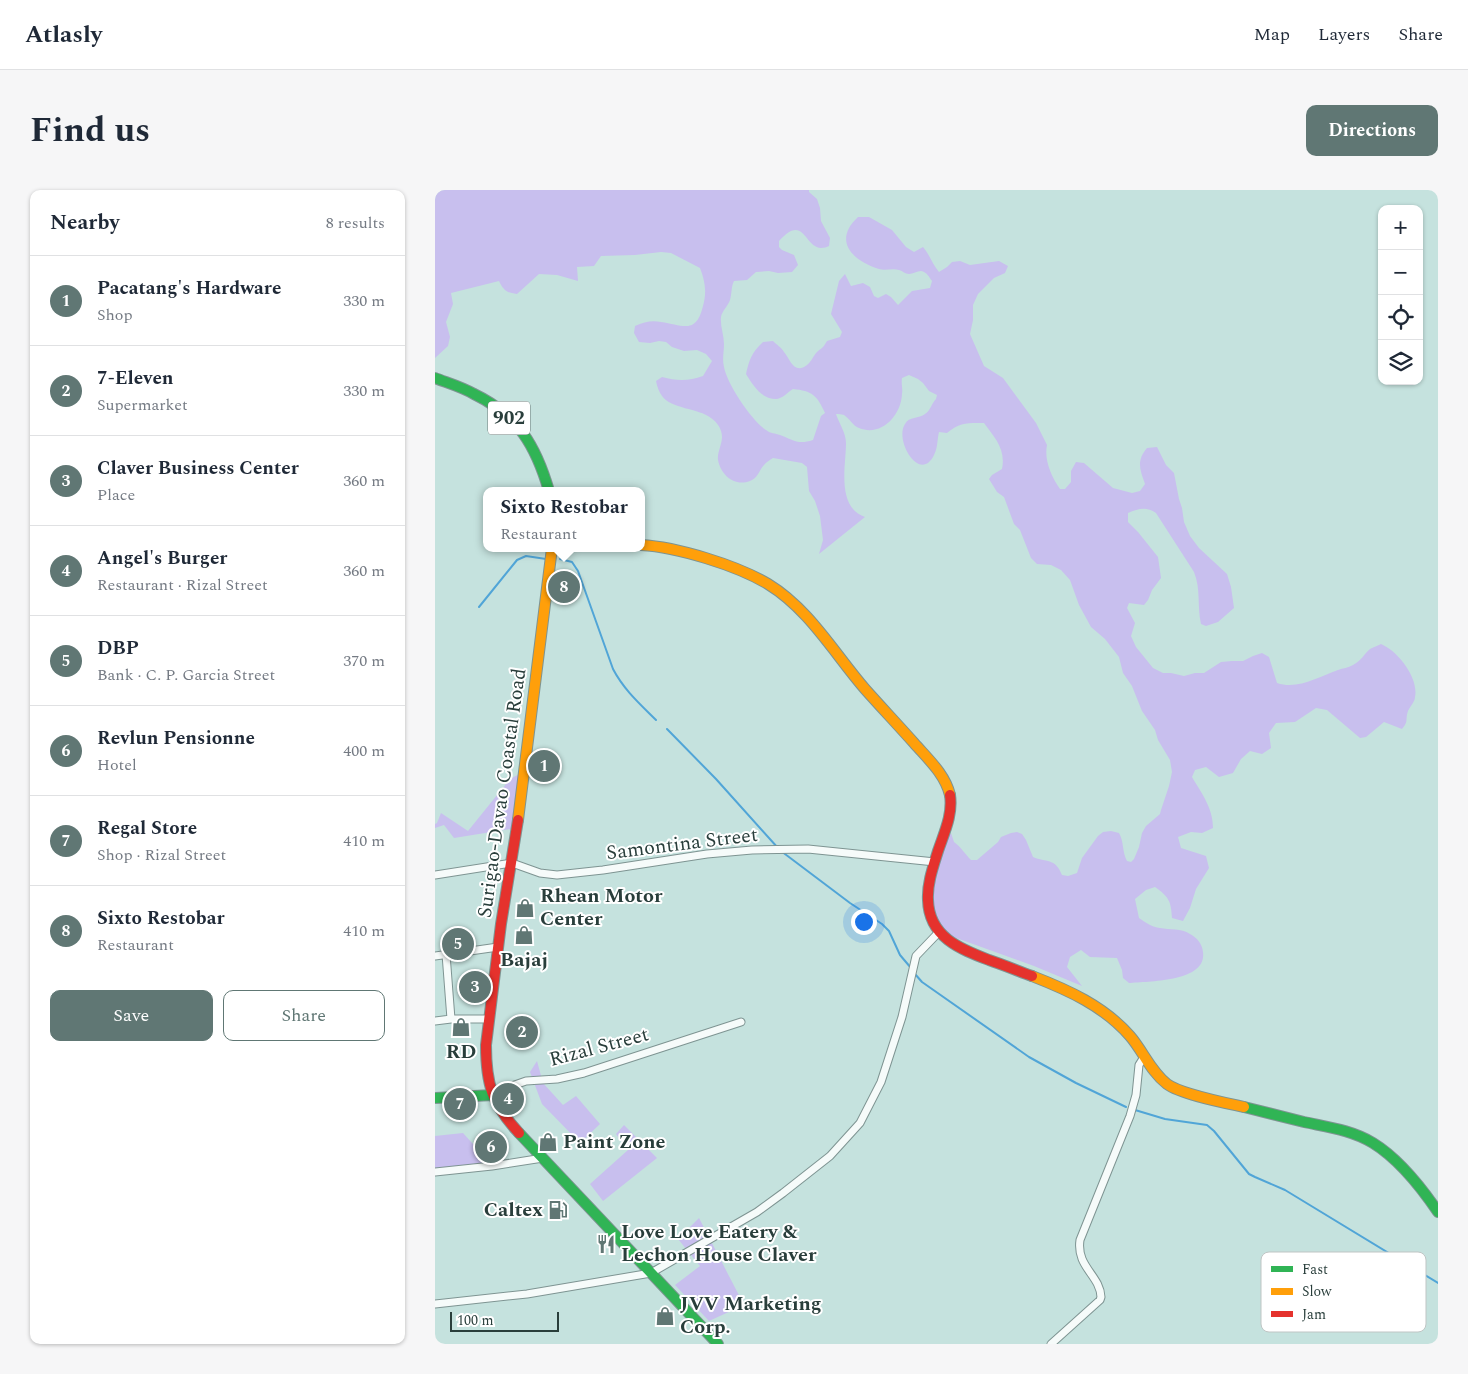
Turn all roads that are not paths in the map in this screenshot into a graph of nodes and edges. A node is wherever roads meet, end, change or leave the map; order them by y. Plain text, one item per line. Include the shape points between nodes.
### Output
1 (435, 378) edge
2 (548, 487) edge
3 (645, 546) edge
4 (552, 552) edge
5 (935, 862) junction
6 (512, 863) junction
7 (435, 875) edge
8 (939, 932) junction
9 (498, 946) junction
10 (447, 954) junction
11 (435, 956) edge
12 (451, 1019) junction
13 (488, 1019) junction
14 (435, 1021) edge
15 (741, 1022) dead end
16 (1144, 1058) junction
17 (493, 1095) junction
18 (435, 1098) edge
19 (543, 1158) junction
20 (435, 1172) edge
21 (1438, 1212) edge
22 (651, 1273) junction
23 (435, 1304) edge
24 (717, 1344) edge
25 (1051, 1344) edge

1 - 2 main road, 902 via 481,396 517,425 538,455
3 - 5 main road via 665,548 737,569 779,591 802,613 944,779 950,795 951,812
4 - 6 main road, Surigao-Davao Coastal Road
5 - 6 street, Samontina Street via 808,849 707,854 557,875
5 - 8 main road via 929,879 927,906
6 - 7 street, Samontina Street
6 - 9 main road, Surigao-Davao Coastal Road
8 - 16 main road via 952,945 1055,985 1105,1012 1130,1036
8 - 22 street via 916,956 902,1016 881,1082 860,1123 830,1156 757,1212
9 - 10 street
9 - 13 main road, Surigao-Davao Coastal Road
10 - 11 street
10 - 12 street
12 - 13 street
12 - 14 street
13 - 17 main road, Surigao-Davao Coastal Road via 486,1060
15 - 17 street, Rizal Street via 584,1073 526,1081
16 - 21 main road via 1158,1076 1175,1088 1344,1132 1373,1143 1395,1161
16 - 25 street via 1139,1065 1131,1116 1080,1240 1080,1256 1098,1286 1101,1298
17 - 18 main road, Rizal Street
17 - 19 main road, Surigao-Davao Coastal Road via 506,1118
19 - 20 street
19 - 22 main road, Surigao-Davao Coastal Road
22 - 23 street via 527,1294
22 - 24 main road, Surigao-Davao Coastal Road

